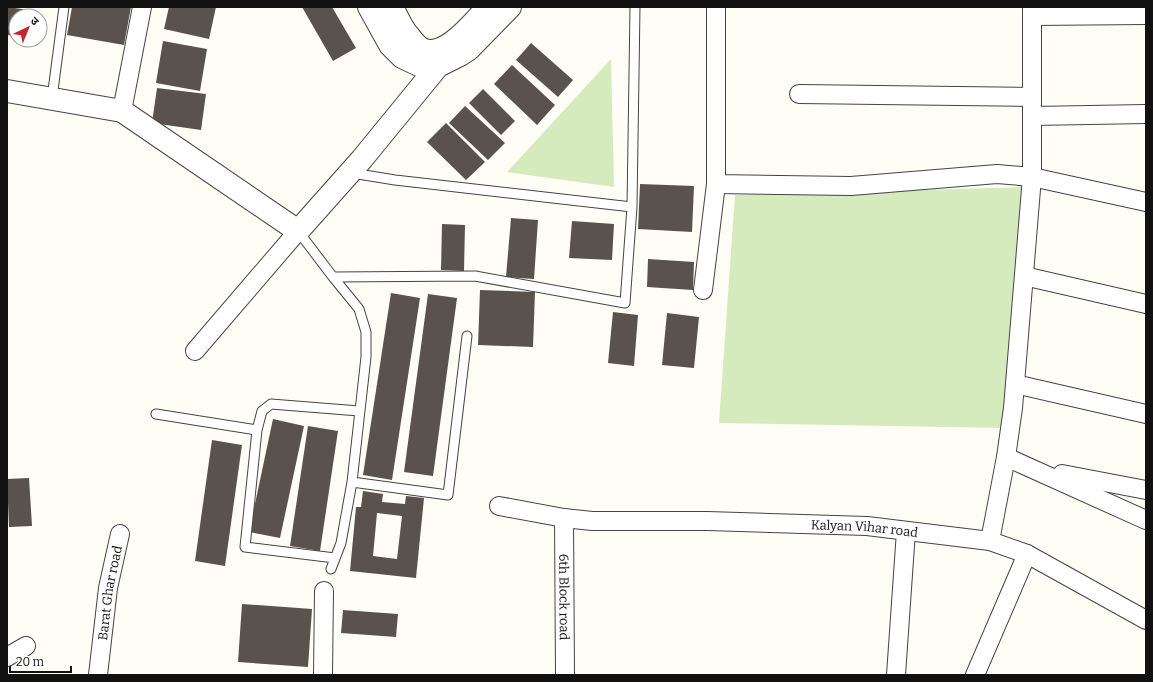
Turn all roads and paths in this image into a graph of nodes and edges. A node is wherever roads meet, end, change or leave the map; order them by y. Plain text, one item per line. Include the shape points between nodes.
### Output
1 (64, 7) edge
2 (142, 7) edge
3 (369, 7) edge
4 (392, 7) edge
5 (488, 7) edge
6 (510, 7) edge
7 (635, 7) edge
8 (716, 7) edge
9 (1032, 11) edge
10 (1146, 15) edge
11 (435, 58) junction
12 (7, 91) edge
13 (799, 94) dead end
14 (1032, 97) junction
15 (52, 98) junction
16 (122, 110) junction
17 (1146, 114) edge
18 (1032, 116) junction
19 (351, 172) junction
20 (1032, 177) junction
21 (716, 184) junction
22 (1146, 202) edge
23 (632, 207) junction
24 (298, 231) junction
25 (1024, 276) junction
26 (333, 277) junction
27 (702, 290) dead end
28 (1146, 304) edge
29 (467, 336) dead end
30 (195, 351) dead end
31 (1015, 384) junction
32 (359, 411) junction
33 (156, 414) dead end
34 (1146, 414) edge
35 (257, 430) junction
36 (1006, 457) junction
37 (1034, 468) junction
38 (352, 482) junction
39 (1146, 490) edge
40 (498, 506) dead end
41 (564, 518) junction
42 (1146, 520) edge
43 (906, 531) junction
44 (120, 534) dead end
45 (990, 541) junction
46 (1027, 554) junction
47 (335, 558) junction
48 (330, 569) dead end
49 (324, 591) dead end
50 (1146, 620) edge
51 (26, 646) dead end
52 (7, 657) edge
53 (98, 675) edge
54 (322, 675) edge
55 (565, 675) edge
56 (896, 675) edge
57 (975, 675) edge

1 - 15 lane
2 - 16 street
3 - 11 street via 390,45 402,57 421,66
4 - 11 street via 408,36
5 - 11 street
6 - 11 street via 469,49 460,55
7 - 23 lane
8 - 21 street
9 - 10 street
9 - 14 street
11 - 19 street
12 - 15 street
13 - 14 street
14 - 18 street
15 - 16 street
16 - 24 street
17 - 18 street
18 - 20 street
19 - 23 lane via 395,180
19 - 24 street
20 - 21 street via 997,174 851,186
20 - 22 street
20 - 25 street
21 - 27 street
23 - 26 lane via 625,303 475,276
24 - 26 lane
24 - 30 street
25 - 28 street
25 - 31 street
26 - 32 lane via 359,309 366,332 366,357
29 - 38 lane via 448,495
31 - 34 street
31 - 36 street
32 - 35 lane via 271,404 262,411
32 - 38 lane
33 - 35 lane
35 - 47 lane via 244,547
36 - 37 street
36 - 45 street
37 - 39 street
37 - 42 street
38 - 47 lane via 341,543
40 - 41 street, Kalyan Vihar road
41 - 43 street, Kalyan Vihar road via 592,521 707,521 860,526
41 - 55 street, 6th Block road
43 - 45 street, Kalyan Vihar road
43 - 56 street
44 - 53 street, Barat Ghar road via 108,588
45 - 46 street, Kalyan Vihar road
46 - 50 street, Kalyan Vihar road
46 - 57 street
47 - 48 lane
49 - 54 street
51 - 52 street

